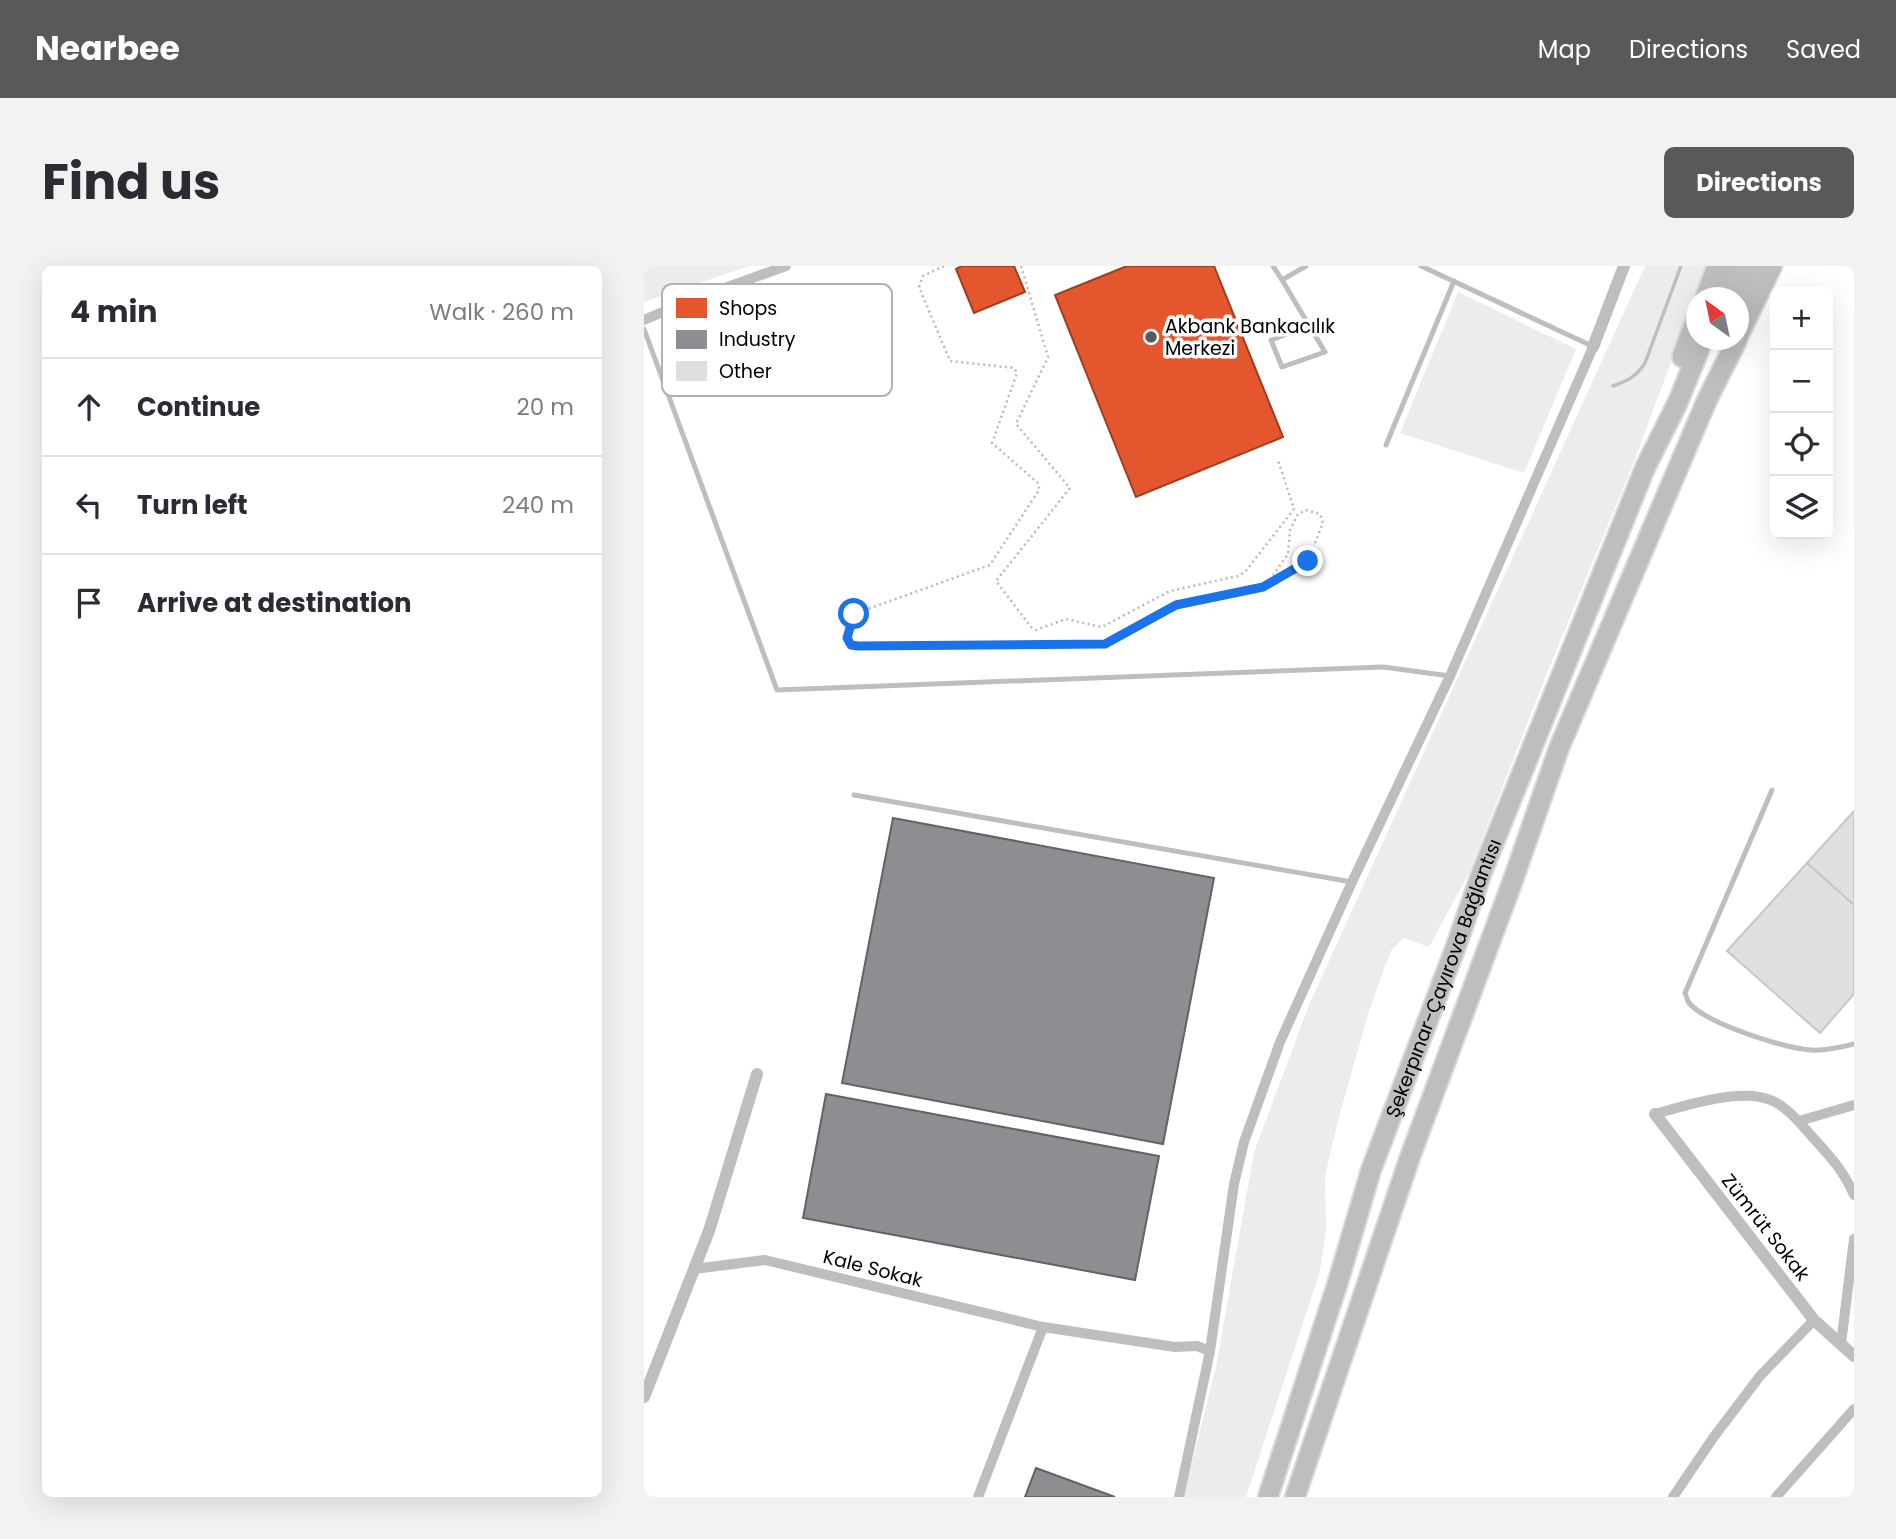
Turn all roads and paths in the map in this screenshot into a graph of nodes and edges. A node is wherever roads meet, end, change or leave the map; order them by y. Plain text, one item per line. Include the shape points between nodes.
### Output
1 (786, 266) edge
2 (944, 266) edge
3 (1021, 266) edge
4 (1273, 266) edge
5 (1306, 266) edge
6 (1421, 266) edge
7 (1624, 266) edge
8 (1717, 266) edge
9 (1732, 266) edge
10 (1752, 266) edge
11 (1772, 266) edge
12 (1282, 280) junction
13 (1454, 281) junction
14 (736, 284) edge
15 (1709, 287) edge
16 (1724, 287) edge
17 (1743, 287) edge
18 (662, 312) edge
19 (1749, 315) edge
20 (644, 320) edge
21 (1310, 326) junction
22 (644, 329) edge
23 (1686, 346) edge
24 (1593, 347) junction
25 (1699, 350) edge
26 (1719, 350) edge
27 (1732, 350) edge
28 (662, 378) edge
29 (669, 396) edge
30 (1386, 445) dead end
31 (1278, 460) dead end
32 (1645, 468) junction
33 (1267, 584) junction
34 (1615, 614) junction
35 (1450, 676) junction
36 (1772, 790) dead end
37 (853, 795) dead end
38 (1352, 882) junction
39 (1854, 1044) edge
40 (757, 1074) dead end
41 (1854, 1105) edge
42 (1655, 1114) joint
43 (1798, 1121) junction
44 (1854, 1195) edge
45 (1854, 1240) edge
46 (694, 1269) junction
47 (1852, 1273) edge
48 (1814, 1320) junction
49 (1043, 1327) junction
50 (1841, 1345) junction
51 (1210, 1351) junction
52 (1854, 1356) edge
53 (644, 1397) edge
54 (1854, 1409) edge
55 (978, 1497) edge
56 (1179, 1497) edge
57 (1268, 1497) edge
58 (1295, 1497) edge
59 (1674, 1497) edge
60 (1776, 1497) edge

1 - 14 street
2 - 33 path via 923,276 919,287 950,361 1014,368 1017,373 992,443 1039,484 1039,490 990,565 854,614 847,638 851,645 1105,644 1176,605
3 - 31 path via 1048,357 1016,424 1070,488 996,581 1031,627 1036,630 1066,619 1102,627 1170,591 1245,572 1294,509
4 - 12 lane
5 - 12 lane
6 - 13 lane
7 - 24 street
8 - 15 highway
9 - 16 highway
10 - 17 highway
11 - 19 highway
12 - 21 lane
13 - 24 lane
13 - 30 lane
18 - 20 street
21 - 21 lane via 1325,352 1282,367 1271,340
22 - 28 lane
23 - 32 highway
24 - 35 street
25 - 32 highway
26 - 34 highway
27 - 34 highway
29 - 35 lane via 777,690 1383,667
32 - 57 highway, Şekerpınar-Çayırova Bağlantısı via 1482,872 1371,1170
33 - 33 path via 1287,554 1297,514 1306,510 1320,514 1324,523 1308,561
34 - 58 highway, Şekerpınar-Çayırova Bağlantısı via 1559,748 1481,961
35 - 38 street
36 - 39 lane via 1685,993 1689,1003 1713,1019 1756,1038 1808,1050
37 - 38 lane
38 - 51 street via 1280,1042 1244,1142
40 - 46 street
41 - 43 street
42 - 43 street via 1753,1096 1774,1102
42 - 48 street, Zümrüt Sokak
43 - 44 street via 1845,1174
45 - 47 street
46 - 49 street, Kale Sokak via 765,1260
46 - 53 street
47 - 50 street
48 - 50 street, Zümrüt Sokak
48 - 59 street via 1760,1376
49 - 51 street, Kale Sokak
49 - 55 street
50 - 52 street, Zümrüt Sokak
51 - 56 street
54 - 60 street

